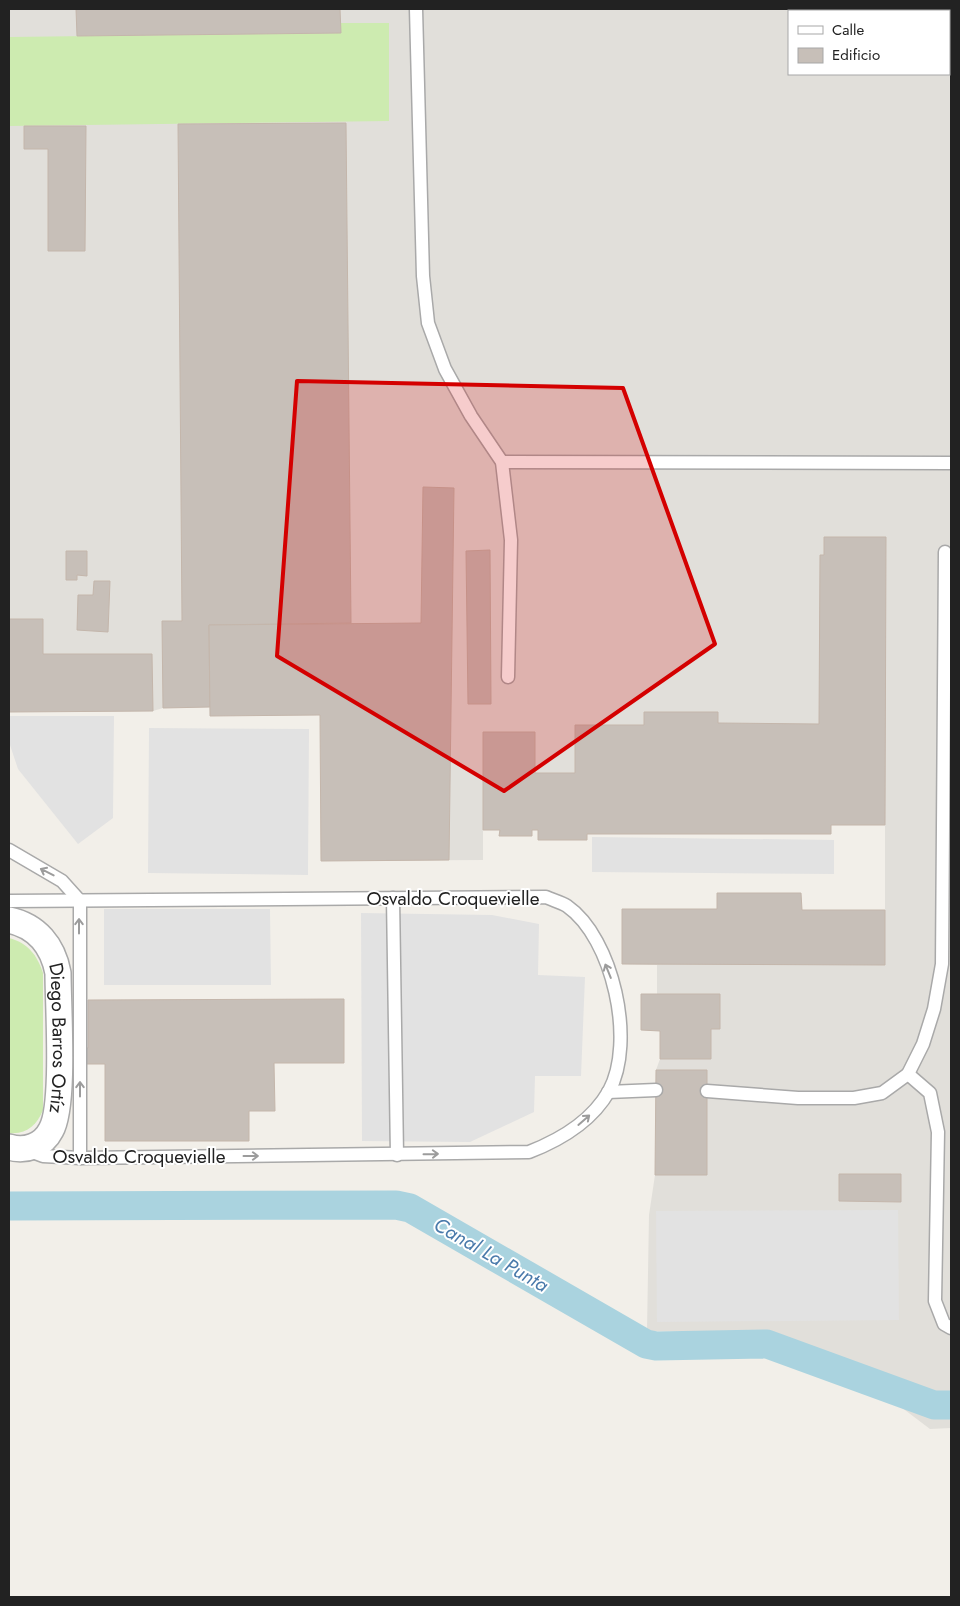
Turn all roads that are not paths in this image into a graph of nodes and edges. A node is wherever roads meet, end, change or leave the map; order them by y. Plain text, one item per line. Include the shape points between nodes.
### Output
1 (416, 9) edge
2 (502, 462) junction
3 (951, 463) edge
4 (945, 552) dead end
5 (508, 677) dead end
6 (9, 850) edge
7 (393, 898) junction
8 (9, 901) edge
9 (80, 901) junction
10 (9, 920) edge
11 (908, 1074) junction
12 (656, 1090) dead end
13 (707, 1091) dead end
14 (608, 1092) junction
15 (17, 1148) edge
16 (397, 1155) junction
17 (80, 1158) junction
18 (951, 1328) edge

1 - 2 lane via 423,276 428,322 445,369
2 - 3 lane
2 - 5 lane via 511,540
4 - 11 lane via 942,964 934,1009 923,1044
9 -> 6 lane via 62,881
7 - 9 lane, Osvaldo Croquevielle
14 -> 7 lane, Osvaldo Croquevielle via 621,1051 621,1019 615,987 585,925 566,906 546,897
7 - 16 lane
8 - 9 lane, Osvaldo Croquevielle
17 -> 9 lane
10 - 15 street, Diego Barros Ortíz via 29,927 44,940 55,957 58,974 56,1119 44,1140
11 - 13 lane via 882,1093 854,1098 798,1098
11 - 18 lane via 930,1093 938,1132 935,1302 944,1324
12 - 14 lane
16 -> 14 lane, Osvaldo Croquevielle via 529,1152 551,1144 572,1130 593,1112
15 - 17 lane, Osvaldo Croquevielle via 43,1156
17 -> 16 lane, Osvaldo Croquevielle

